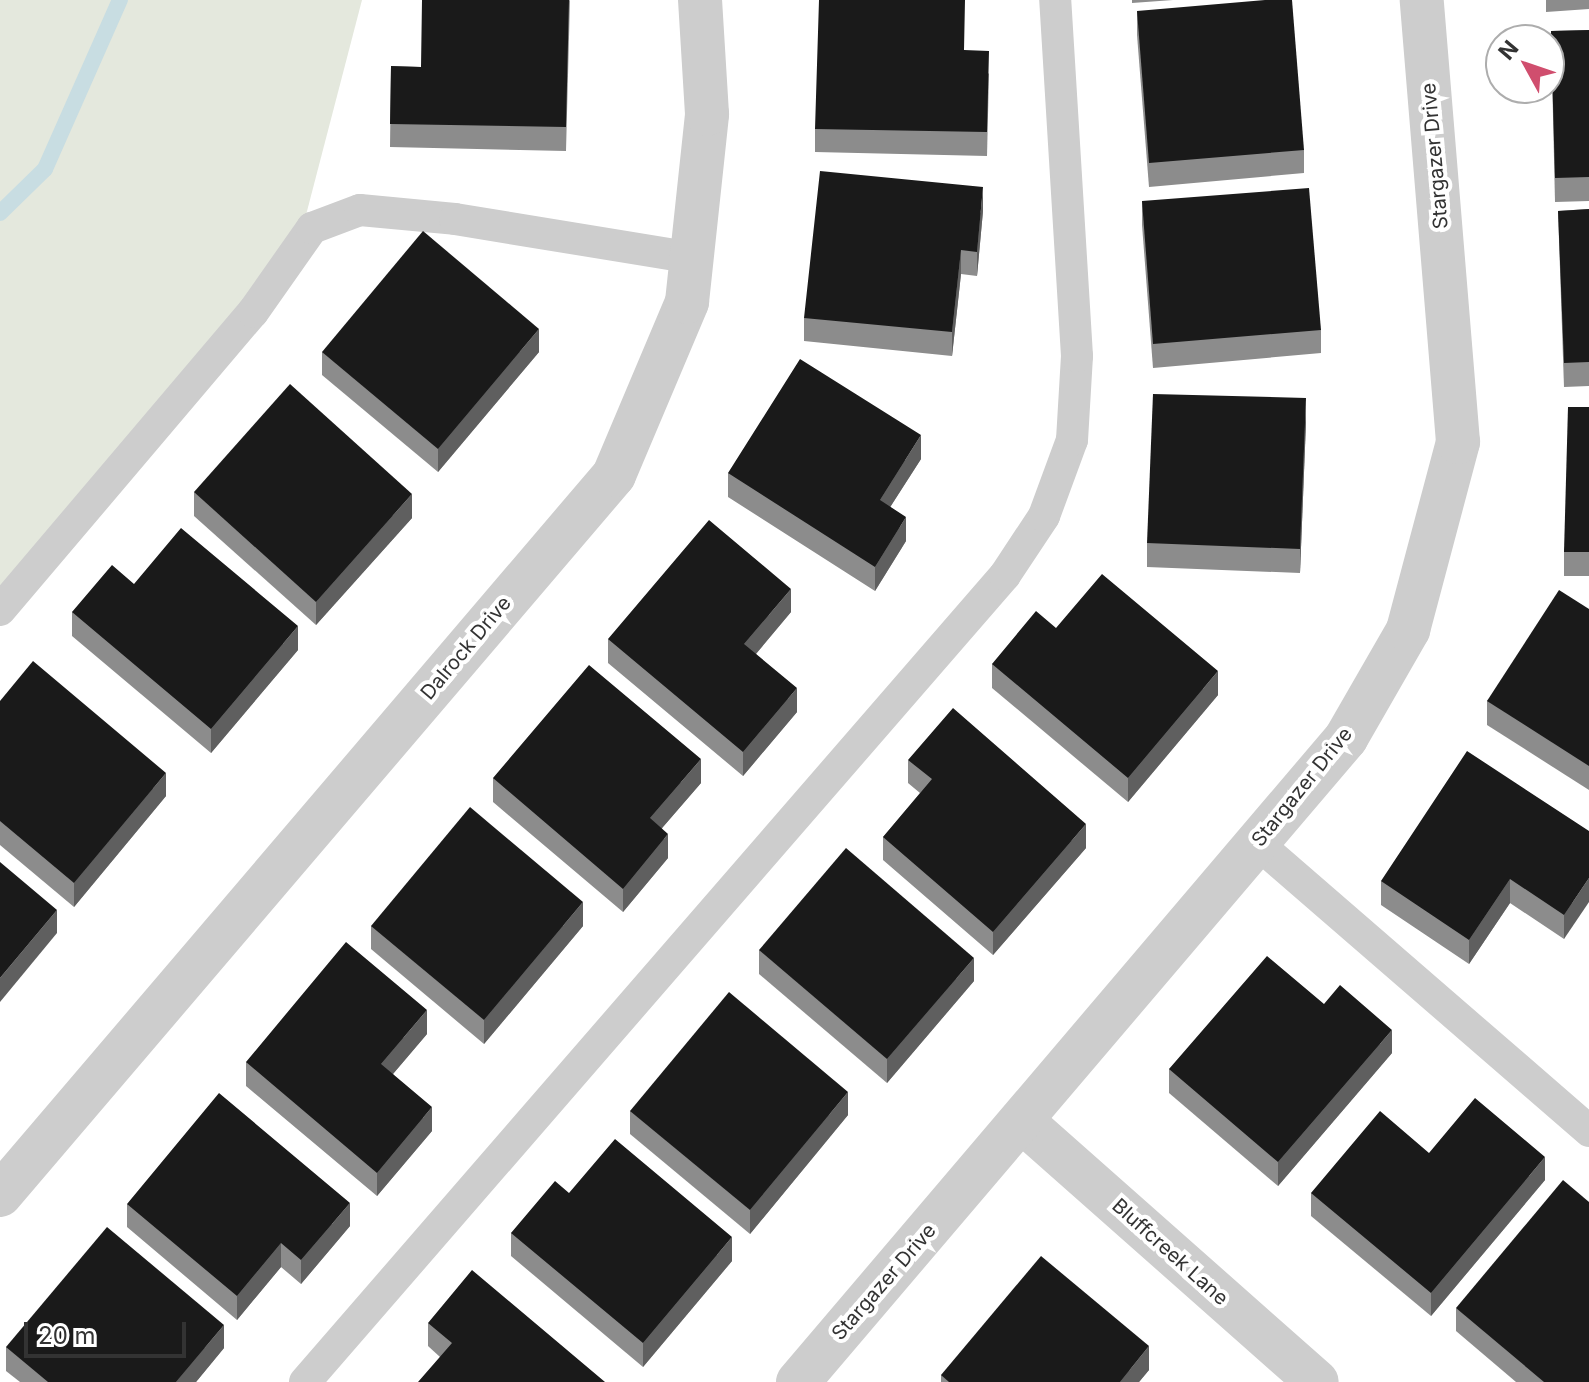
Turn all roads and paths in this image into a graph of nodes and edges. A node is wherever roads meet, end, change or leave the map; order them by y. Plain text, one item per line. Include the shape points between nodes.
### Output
1 (700, 0) edge
2 (1055, 0) edge
3 (1422, 0) edge
4 (692, 258) junction
5 (0, 610) edge
6 (1257, 843) junction
7 (1023, 1122) junction
8 (1589, 1131) edge
9 (0, 1195) edge
10 (1298, 1376) edge
11 (305, 1382) edge
12 (798, 1382) edge

1 - 4 street, Dalrock Drive via 707,114
2 - 11 lane via 1077,356 1072,440 1044,516 1005,575
3 - 6 street, Stargazer Drive via 1458,442 1408,630 1346,738
4 - 5 lane via 455,219 360,210 312,228 253,312
4 - 9 street, Dalrock Drive via 687,302 614,475
6 - 7 street, Stargazer Drive
6 - 8 lane
7 - 10 street, Bluffcreek Lane
7 - 12 street, Stargazer Drive

